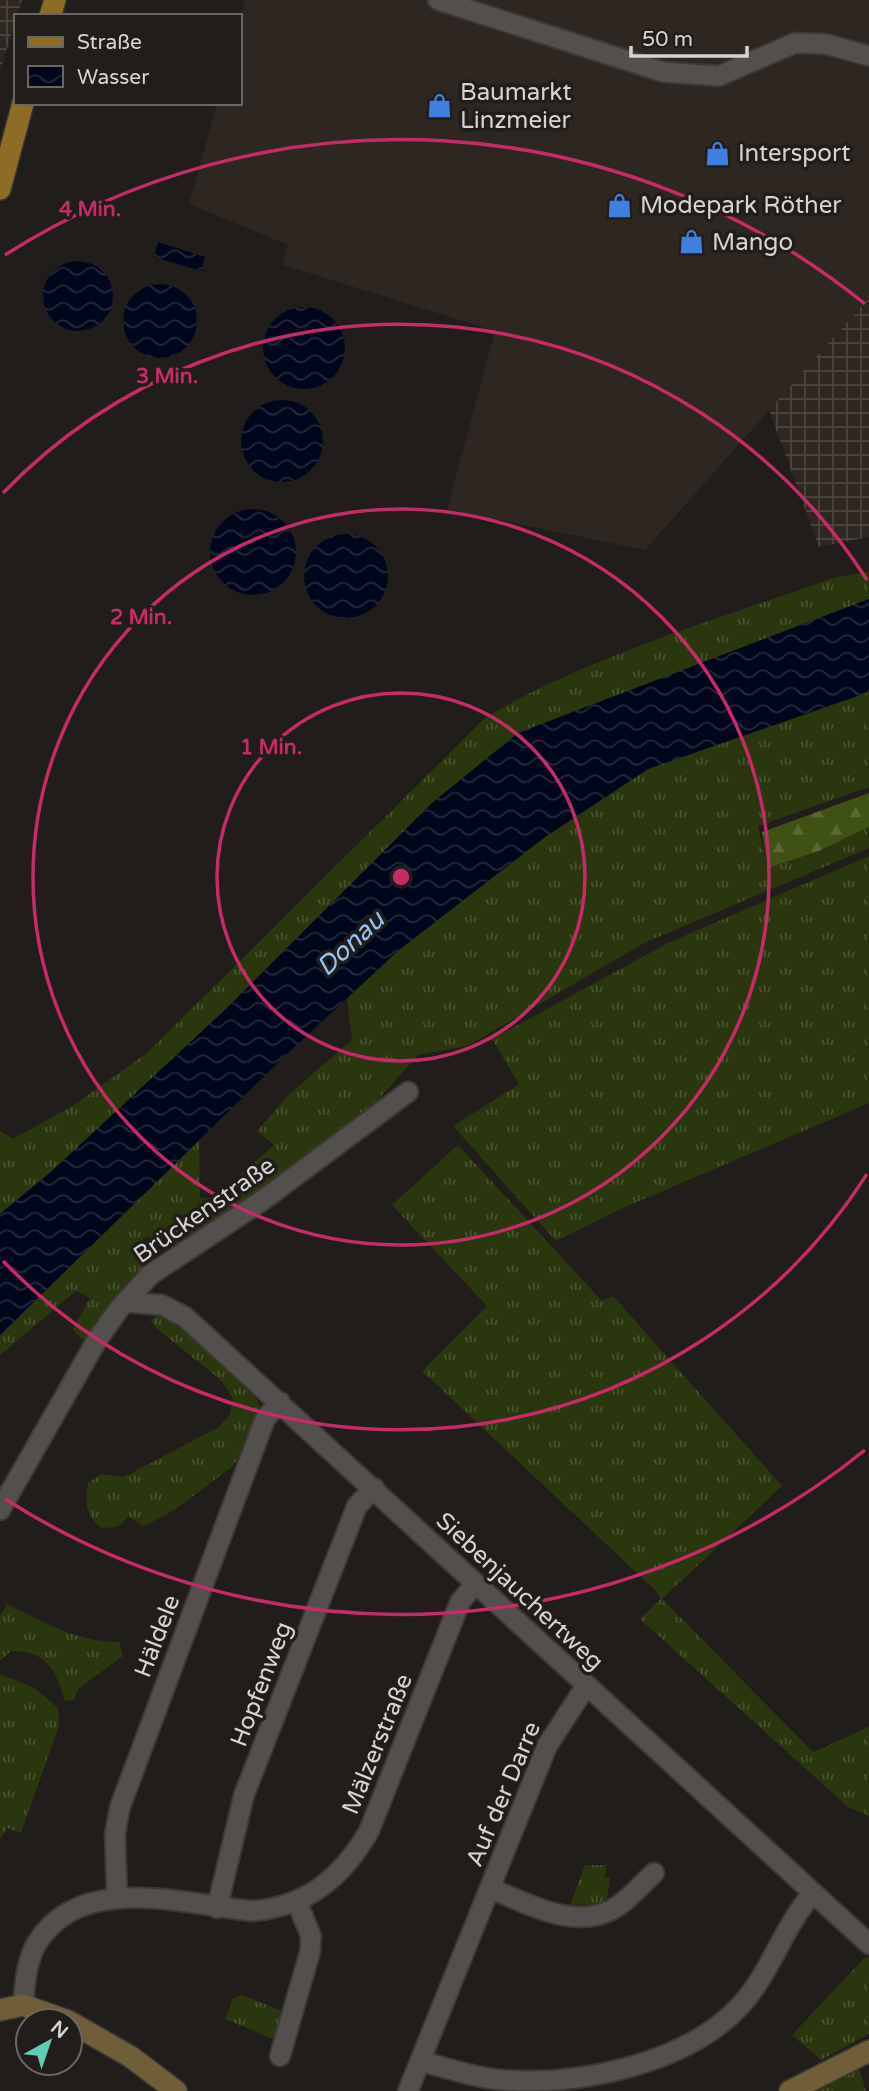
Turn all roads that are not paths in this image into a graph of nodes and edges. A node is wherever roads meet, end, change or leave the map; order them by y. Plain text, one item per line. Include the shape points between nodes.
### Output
1 (438, 0) edge
2 (869, 56) edge
3 (22, 105) edge
4 (0, 189) edge
5 (408, 1092) dead end
6 (125, 1302) junction
7 (280, 1402) junction
8 (374, 1488) junction
9 (0, 1510) edge
10 (475, 1584) junction
11 (586, 1686) junction
12 (654, 1873) dead end
13 (490, 1888) junction
14 (813, 1893) junction
15 (117, 1896) junction
16 (297, 1902) junction
17 (217, 1908) junction
18 (869, 1944) edge
19 (23, 2005) junction
20 (29, 2007) edge
21 (0, 2010) edge
22 (84, 2030) edge
23 (869, 2051) edge
24 (279, 2056) dead end
25 (420, 2061) junction
26 (176, 2091) edge
27 (408, 2091) edge
28 (790, 2091) edge

1 - 2 street via 663,72 719,76 795,43 826,44
3 - 4 main road
5 - 6 street, Brückenstraße via 263,1200 149,1275
6 - 7 street, Siebenjauchertweg via 162,1305 185,1317
6 - 9 street, Brückenstraße via 62,1397
7 - 8 street, Siebenjauchertweg
7 - 15 street, Häldele via 265,1419 120,1807 115,1838
8 - 10 street, Siebenjauchertweg
8 - 17 street, Hopfenweg via 358,1506 266,1735 244,1795
10 - 11 street, Siebenjauchertweg
10 - 16 street, Mälzerstraße via 460,1602 369,1831 335,1878
11 - 13 street, Auf der Darre via 547,1746
11 - 14 street, Siebenjauchertweg
12 - 13 street, Auf der Darre via 617,1907 589,1917 560,1915
13 - 25 street, Auf der Darre
14 - 18 street, Siebenjauchertweg
14 - 25 street via 741,2005 693,2041 649,2060 606,2074 503,2080
15 - 17 street, Mälzerstraße
15 - 19 street, Mälzerstraße via 77,1907 51,1925 36,1943 30,1960
16 - 17 street, Mälzerstraße via 251,1911
16 - 24 street via 310,1929 310,1952
19 - 20 street
19 - 21 street
22 - 26 street
23 - 28 street
25 - 27 street, Auf der Darre

